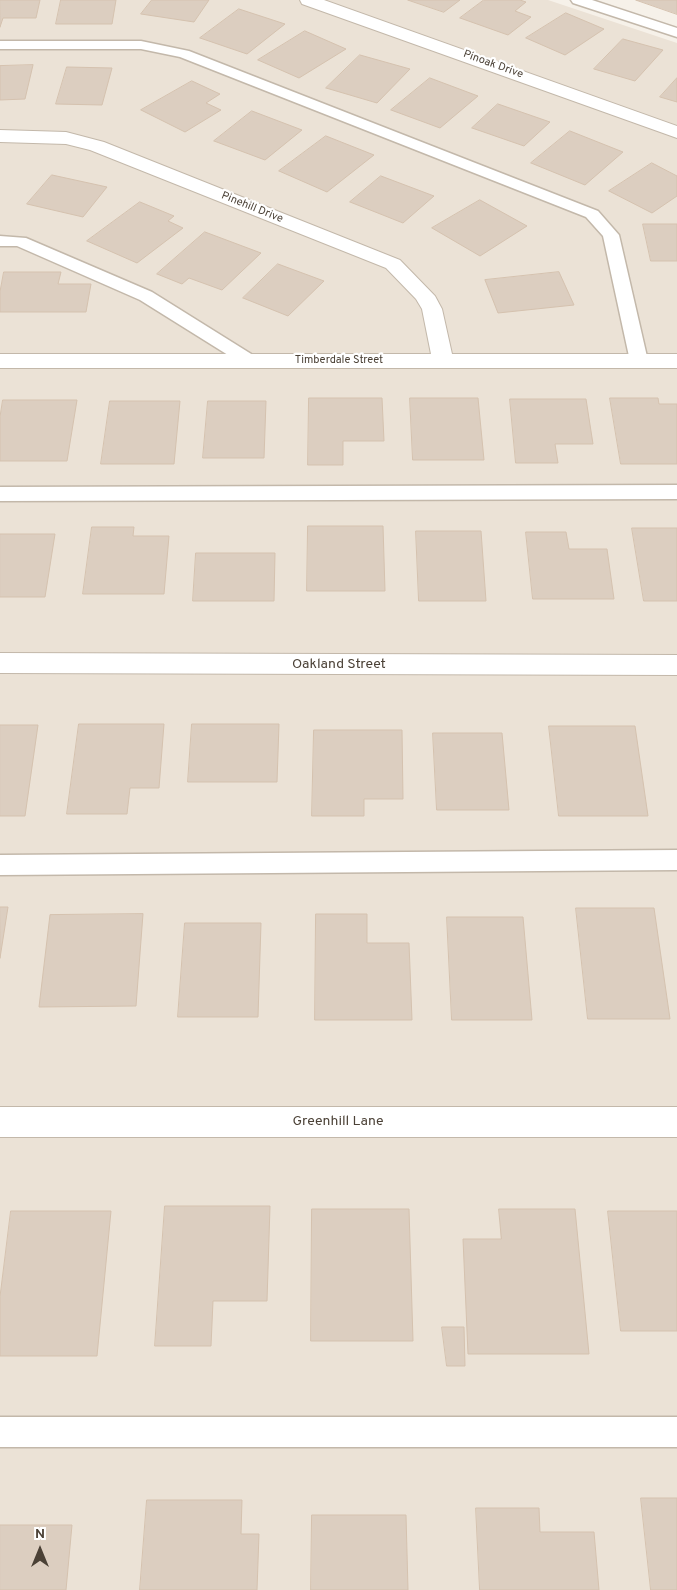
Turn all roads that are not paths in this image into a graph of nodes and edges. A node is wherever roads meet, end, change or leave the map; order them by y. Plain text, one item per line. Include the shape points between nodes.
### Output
1 (308, 0) edge
2 (578, 0) edge
3 (618, 0) edge
4 (677, 20) edge
5 (677, 34) edge
6 (0, 44) edge
7 (677, 132) edge
8 (0, 136) edge
9 (0, 241) edge
10 (0, 361) edge
11 (250, 361) junction
12 (443, 361) junction
13 (639, 361) junction
14 (677, 361) edge
15 (677, 492) edge
16 (0, 494) edge
17 (0, 663) edge
18 (677, 665) edge
19 (677, 860) edge
20 (0, 865) edge
21 (0, 1122) edge
22 (677, 1122) edge
23 (0, 1432) edge
24 (677, 1432) edge

1 - 7 street, Pinoak Drive
2 - 5 lane
3 - 4 lane
6 - 13 lane via 141,44 184,54 592,214 611,235
8 - 12 street, Pinehill Drive via 66,138 97,146 393,264 426,296 432,309
9 - 11 lane via 20,241 146,296
10 - 11 street, Timberdale Street
11 - 12 street, Timberdale Street
12 - 13 street, Timberdale Street
13 - 14 street, Timberdale Street
15 - 16 lane
17 - 18 street, Oakland Street
19 - 20 lane
21 - 22 street, Greenhill Lane
23 - 24 lane

